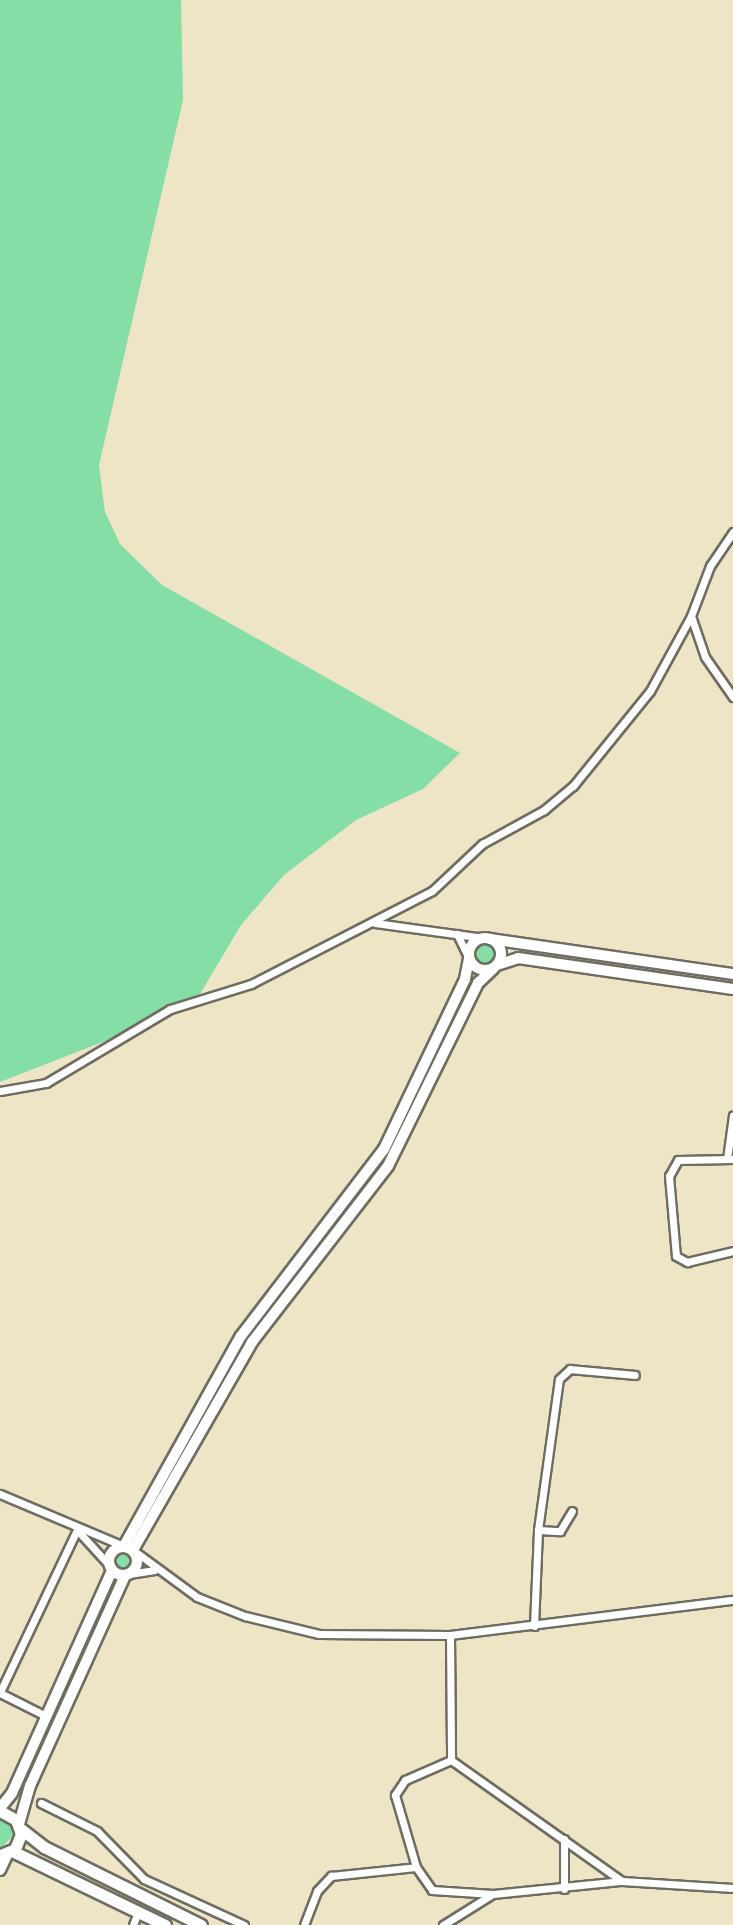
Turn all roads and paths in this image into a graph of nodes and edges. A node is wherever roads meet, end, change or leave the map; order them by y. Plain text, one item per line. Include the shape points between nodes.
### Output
1 (733, 532) edge
2 (691, 616) junction
3 (733, 697) edge
4 (374, 923) junction
5 (457, 934) junction
6 (487, 939) junction
7 (469, 959) junction
8 (495, 967) junction
9 (733, 974) edge
10 (733, 989) edge
11 (0, 1091) edge
12 (733, 1115) edge
13 (730, 1159) edge
14 (733, 1251) edge
15 (635, 1375) dead end
16 (0, 1494) edge
17 (572, 1511) dead end
18 (77, 1530) junction
19 (538, 1530) junction
20 (129, 1548) junction
21 (111, 1568) junction
22 (155, 1570) junction
23 (127, 1575) junction
24 (733, 1600) edge
25 (534, 1626) junction
26 (450, 1635) junction
27 (0, 1692) edge
28 (46, 1716) junction
29 (451, 1760) junction
30 (41, 1803) dead end
31 (0, 1810) edge
32 (20, 1827) junction
33 (564, 1839) junction
34 (7, 1853) edge
35 (416, 1867) junction
36 (0, 1870) edge
37 (622, 1881) junction
38 (733, 1888) edge
39 (564, 1889) junction
40 (493, 1894) junction
41 (138, 1912) junction
42 (133, 1925) edge
43 (165, 1925) edge
44 (201, 1925) edge
45 (244, 1925) edge
46 (304, 1925) edge
47 (443, 1925) edge

1 - 2 street via 710,566
2 - 3 street via 705,657
2 - 4 street via 650,691 573,786 544,810 482,844 432,891
4 - 5 street
4 - 11 street via 251,984 170,1009 46,1083
5 - 6 street
5 - 7 street
6 - 7 street via 472,945
6 - 8 street via 501,950
6 - 9 street
7 - 8 street via 478,969
7 - 20 street via 465,979 384,1149 241,1336
8 - 10 street via 518,958
8 - 20 street via 478,983 388,1166 252,1342
12 - 13 street
13 - 14 street via 678,1160 669,1176 676,1256 687,1262
15 - 19 street via 570,1369 562,1374
16 - 18 street
17 - 19 street via 560,1531
18 - 20 street
18 - 21 street
18 - 27 street
19 - 25 street
20 - 21 street via 112,1552
20 - 22 street
20 - 23 street via 138,1563
21 - 23 street
21 - 28 street
22 - 23 street
22 - 26 street via 197,1597 319,1634
23 - 32 street via 30,1786
24 - 25 street
25 - 26 street
26 - 29 street
27 - 28 street
28 - 31 street
29 - 33 street
29 - 35 street via 405,1780 396,1791
30 - 45 street via 97,1831 144,1879
31 - 32 main road
32 - 34 main road
32 - 44 main road via 44,1847
33 - 37 street
33 - 39 street
34 - 36 street
34 - 41 main road
35 - 40 street via 437,1892
35 - 46 street via 331,1876 317,1891
37 - 38 street
37 - 39 street
39 - 40 street
40 - 47 street
41 - 42 street
41 - 43 main road

